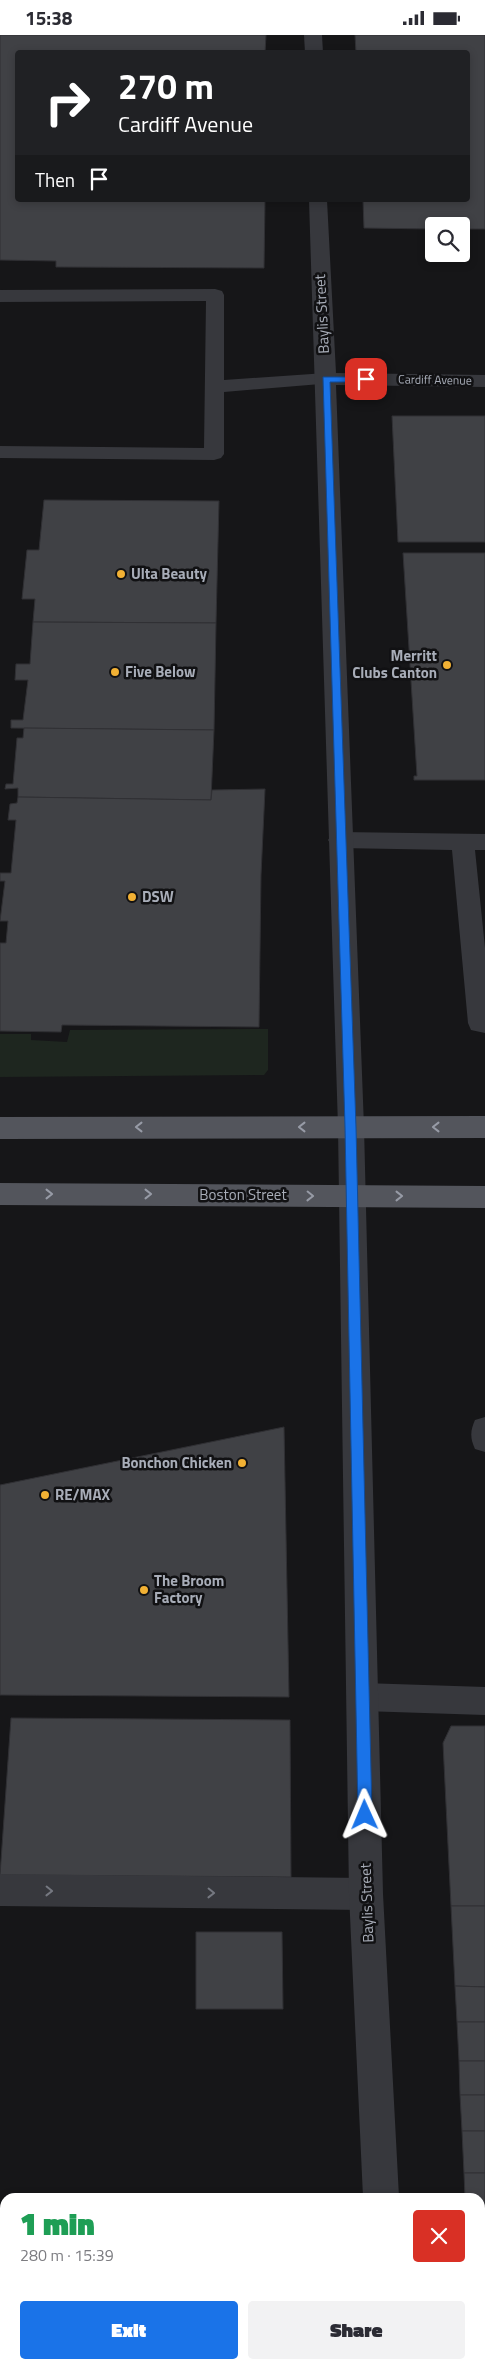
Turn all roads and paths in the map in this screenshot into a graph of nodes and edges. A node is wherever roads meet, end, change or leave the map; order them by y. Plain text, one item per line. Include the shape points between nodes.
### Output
1 (313, 35) edge
2 (314, 50) edge
3 (318, 202) edge
4 (0, 296) edge
5 (326, 379) junction
6 (485, 381) edge
7 (215, 387) junction
8 (0, 452) edge
9 (340, 840) junction
10 (474, 842) edge
11 (478, 932) edge
12 (485, 1023) edge
13 (351, 1127) junction
14 (485, 1127) edge
15 (0, 1128) edge
16 (0, 1194) edge
17 (350, 1196) junction
18 (485, 1197) edge
19 (485, 1429) edge
20 (485, 1440) edge
21 (363, 1697) junction
22 (485, 1701) edge
23 (0, 1890) edge
24 (366, 1894) junction
25 (381, 2193) edge

1 - 2 street
3 - 5 street, Baylis Street
4 - 7 lane via 215,295
5 - 6 street, Cardiff Avenue
5 - 7 lane
5 - 9 street, Baylis Street
7 - 8 lane via 214,454
9 - 10 lane
9 - 13 street, Baylis Street
10 - 11 lane
11 - 12 lane via 480,1023
14 -> 13 main road
13 -> 15 main road
13 - 17 street, Baylis Street
16 -> 17 main road, Boston Street
17 -> 18 main road, Boston Street
17 - 21 street, Baylis Street via 357,1368
19 - 20 lane
21 - 22 lane
21 - 24 street, Baylis Street
23 -> 24 lane
24 - 25 street, Baylis Street

